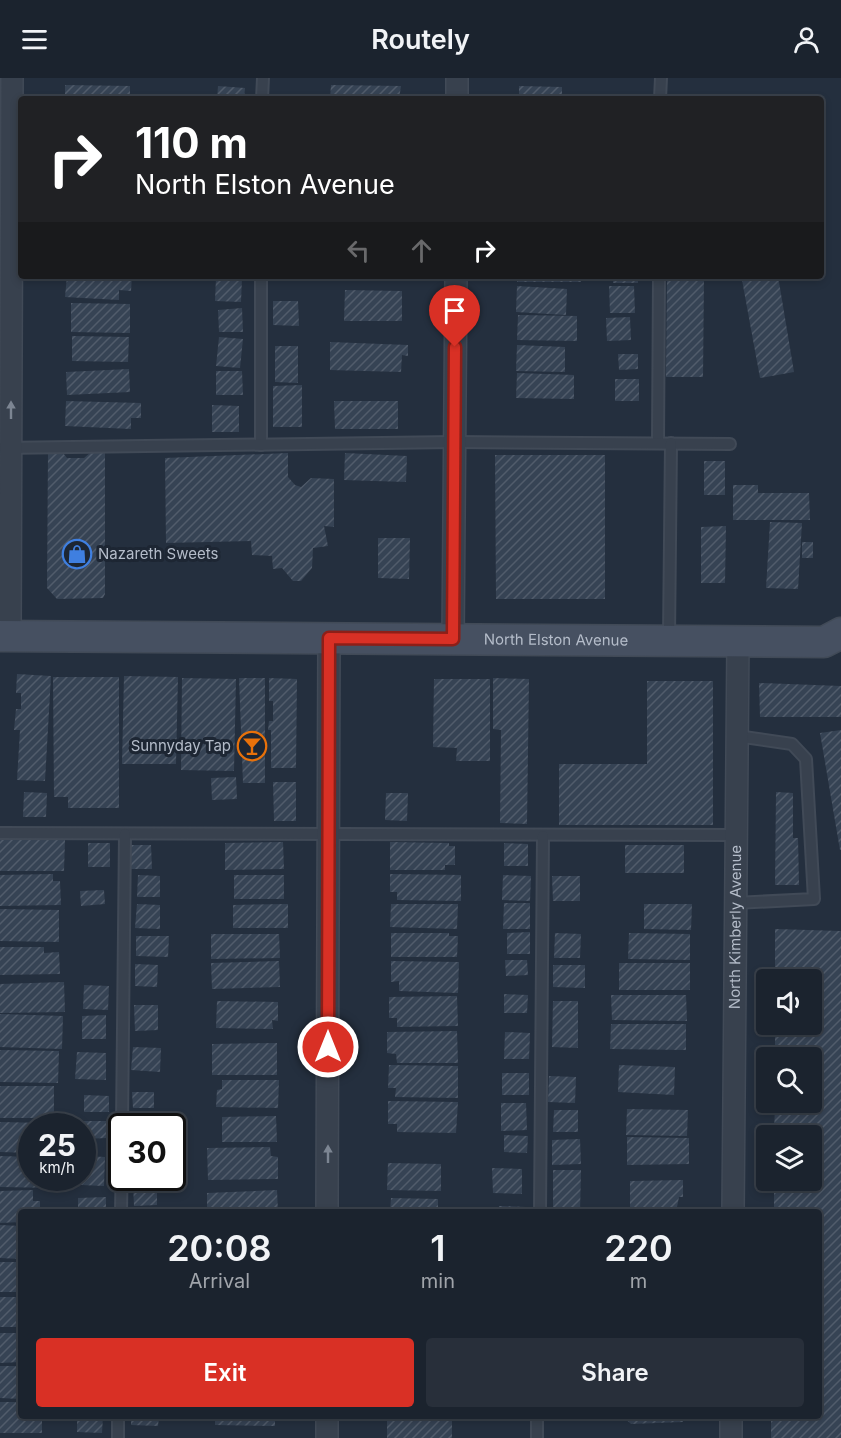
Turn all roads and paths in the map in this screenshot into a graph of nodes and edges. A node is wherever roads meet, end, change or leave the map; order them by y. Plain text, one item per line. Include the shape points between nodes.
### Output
1 (12, 78) edge
2 (262, 78) edge
3 (457, 78) edge
4 (661, 78) edge
5 (262, 96) edge
6 (457, 96) edge
7 (660, 96) edge
8 (261, 279) edge
9 (456, 279) edge
10 (659, 279) edge
11 (454, 442) junction
12 (658, 443) junction
13 (671, 443) junction
14 (730, 444) dead end
15 (261, 445) junction
16 (5, 448) edge
17 (5, 636) edge
18 (329, 638) junction
19 (453, 639) junction
20 (669, 641) junction
21 (738, 641) junction
22 (835, 643) edge
23 (737, 736) junction
24 (0, 833) edge
25 (125, 834) junction
26 (329, 835) junction
27 (736, 835) junction
28 (543, 836) junction
29 (735, 903) junction
30 (122, 1113) edge
31 (121, 1191) edge
32 (121, 1209) edge
33 (327, 1209) edge
34 (540, 1209) edge
35 (733, 1209) edge
36 (118, 1419) edge
37 (327, 1419) edge
38 (537, 1419) edge
39 (731, 1419) edge
40 (118, 1438) edge
41 (327, 1438) edge
42 (537, 1438) edge
43 (731, 1438) edge

16 -> 1 street
2 - 5 lane
3 - 6 street
4 - 7 lane
8 - 15 lane
9 - 11 street
10 - 12 lane
11 - 12 lane
11 - 15 lane
11 - 19 street
12 - 13 lane
13 - 14 lane
13 - 20 lane
15 - 16 lane
16 - 17 street
17 - 18 main road, North Elston Avenue
18 - 19 main road, North Elston Avenue
18 - 26 street
19 - 20 main road, North Elston Avenue
20 - 21 main road, North Elston Avenue
21 - 22 main road, North Elston Avenue
21 - 23 street, North Kimberly Avenue
23 - 27 street, North Kimberly Avenue
23 - 29 lane via 792,744 806,759 814,899
24 - 25 lane
25 - 26 lane
25 - 30 lane
26 - 28 lane
33 -> 26 street
27 - 28 lane
27 - 29 street, North Kimberly Avenue
28 - 34 lane
29 - 35 street, North Kimberly Avenue
31 - 32 lane
36 - 40 lane
37 - 41 street
38 - 42 lane
39 - 43 street

